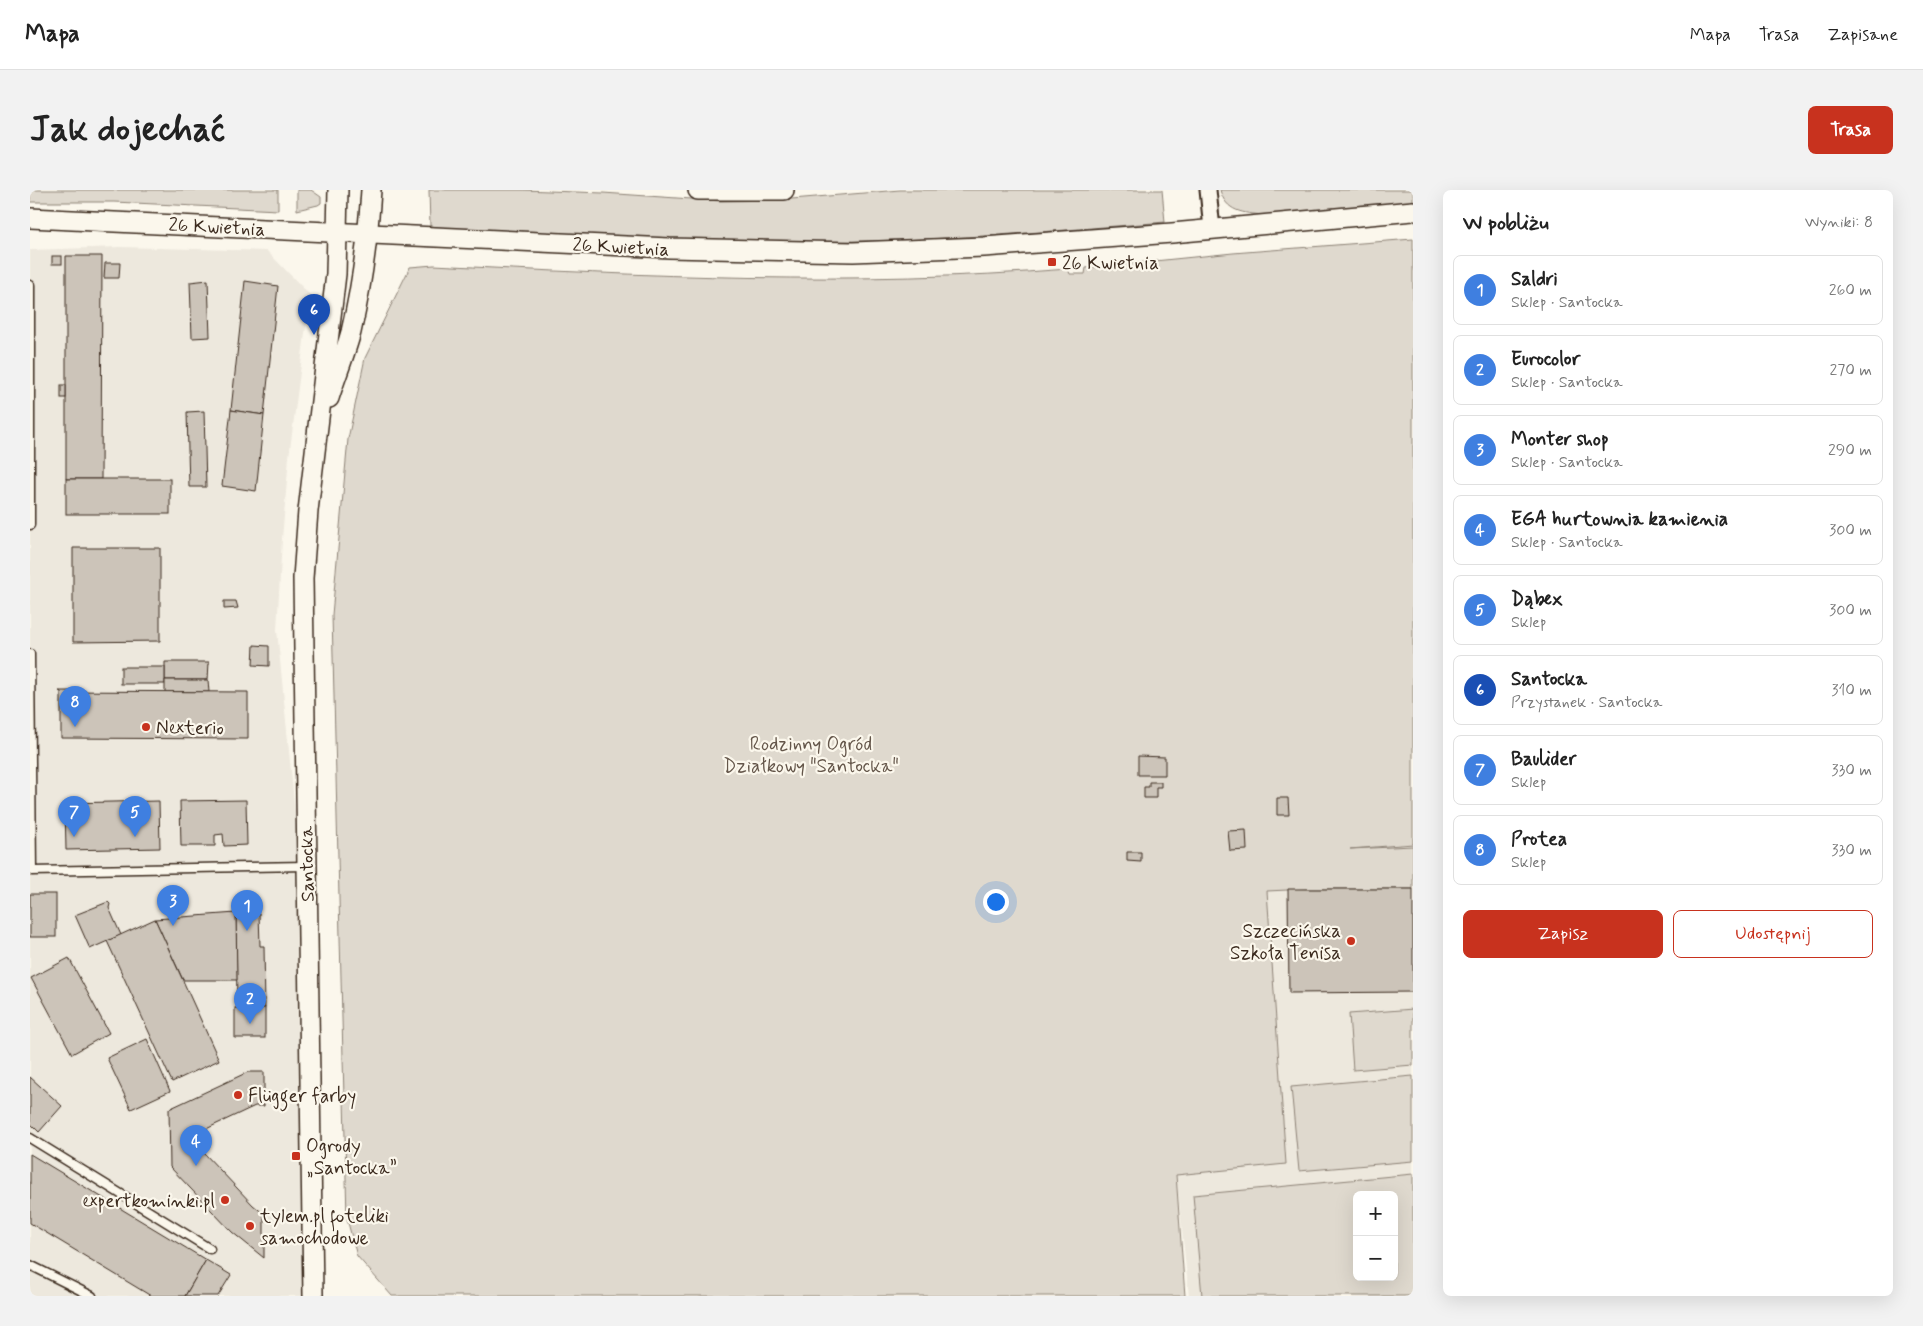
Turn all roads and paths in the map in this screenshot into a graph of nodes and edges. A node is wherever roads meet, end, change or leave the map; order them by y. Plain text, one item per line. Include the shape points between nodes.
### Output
1 (338, 190) edge
2 (371, 190) edge
3 (698, 190) edge
4 (784, 190) edge
5 (1208, 190) edge
6 (1413, 211) edge
7 (30, 218) edge
8 (1212, 229) junction
9 (338, 232) junction
10 (368, 234) junction
11 (30, 285) edge
12 (318, 432) junction
13 (30, 525) edge
14 (30, 654) edge
15 (306, 866) junction
16 (31, 871) edge
17 (30, 1138) edge
18 (210, 1249) dead end
19 (30, 1265) edge
20 (92, 1296) edge
21 (312, 1296) edge

1 - 9 street, Santocka
2 - 10 street, Santocka
3 - 4 street
5 - 8 street
6 - 8 street, 26 Kwietnia
7 - 9 street, 26 Kwietnia
8 - 10 street, 26 Kwietnia via 967,248 853,252 692,249
9 - 10 street, 26 Kwietnia
9 - 12 street, Santocka
10 - 12 street, Santocka via 351,333
11 - 13 lane
12 - 15 street, Santocka via 303,586
14 - 16 lane
15 - 16 lane
15 - 21 street, Santocka
17 - 18 lane
19 - 20 lane

